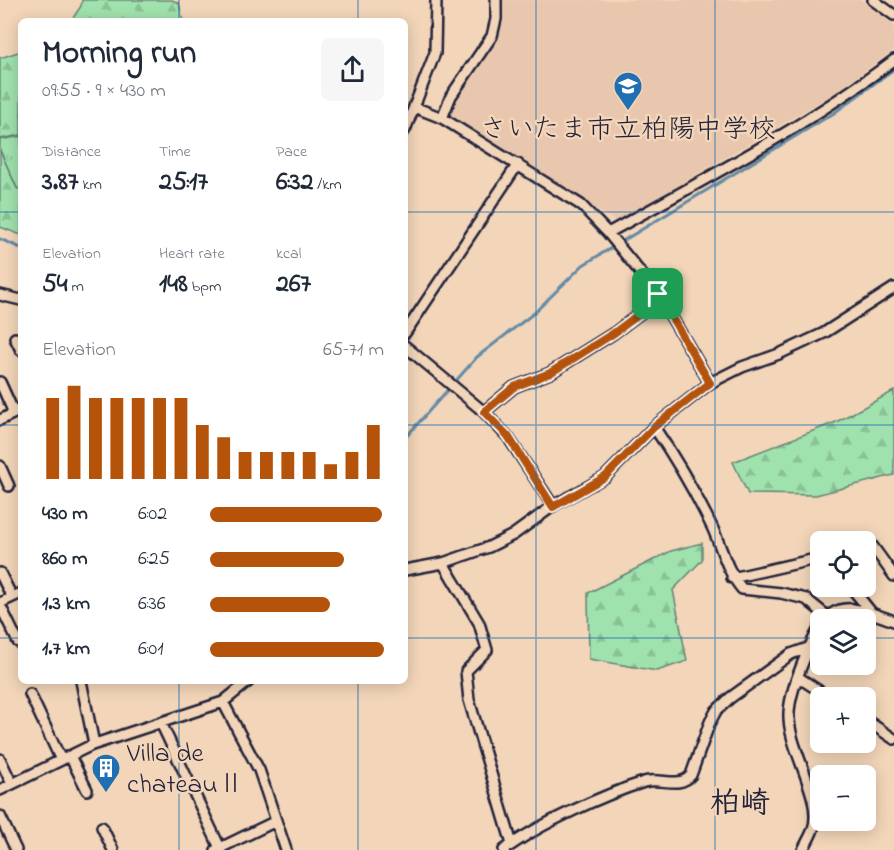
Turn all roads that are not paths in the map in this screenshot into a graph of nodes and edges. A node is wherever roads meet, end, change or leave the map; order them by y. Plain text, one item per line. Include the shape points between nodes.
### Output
1 (436, 0) edge
2 (496, 0) edge
3 (873, 0) edge
4 (894, 15) edge
5 (894, 60) edge
6 (414, 107) junction
7 (442, 118) junction
8 (408, 122) edge
9 (518, 164) junction
10 (608, 233) junction
11 (894, 288) edge
12 (658, 294) junction
13 (0, 295) edge
14 (18, 299) edge
15 (408, 329) edge
16 (15, 338) dead end
17 (18, 344) edge
18 (408, 349) edge
19 (0, 382) edge
20 (710, 383) junction
21 (17, 411) edge
22 (484, 412) junction
23 (0, 420) edge
24 (654, 427) junction
25 (0, 466) edge
26 (9, 486) dead end
27 (553, 507) junction
28 (876, 551) edge
29 (810, 560) edge
30 (442, 562) junction
31 (408, 569) edge
32 (0, 573) edge
33 (894, 576) edge
34 (732, 578) junction
35 (18, 594) edge
36 (12, 597) junction
37 (859, 597) edge
38 (0, 604) edge
39 (817, 609) edge
40 (869, 609) edge
41 (876, 615) edge
42 (894, 621) edge
43 (18, 642) dead end
44 (810, 644) edge
45 (808, 648) junction
46 (798, 677) junction
47 (82, 684) edge
48 (245, 684) edge
49 (813, 687) edge
50 (30, 694) dead end
51 (224, 702) junction
52 (161, 723) junction
53 (876, 727) edge
54 (894, 739) edge
55 (94, 744) junction
56 (66, 758) junction
57 (0, 759) edge
58 (12, 784) junction
59 (0, 790) edge
60 (87, 790) dead end
61 (0, 816) edge
62 (276, 821) junction
63 (102, 827) dead end
64 (508, 847) edge
65 (218, 849) edge
66 (16, 850) edge
67 (113, 850) edge
68 (286, 850) edge
69 (803, 850) edge

1 - 6 street via 435,53
2 - 7 street via 492,36 451,96
3 - 4 street
5 - 10 street via 768,143
6 - 7 street
6 - 8 street
7 - 9 street
9 - 10 street via 581,205
9 - 15 street
10 - 12 street
11 - 20 street via 824,333
12 - 20 street
12 - 22 street via 650,306 614,333 550,373 514,387
13 - 14 street
16 - 17 street
18 - 22 street
19 - 21 street
20 - 24 street
21 - 23 street
22 - 27 street via 508,436
24 - 27 street via 605,477
24 - 34 street via 687,478
25 - 26 street
27 - 30 street via 489,547
28 - 33 street
29 - 34 street
30 - 31 street
30 - 64 street via 479,623 487,650 466,671 469,699
32 - 36 street
34 - 39 street via 742,589 782,592 806,599
35 - 36 street
36 - 38 street
37 - 40 street
38 - 43 street
41 - 42 street
44 - 45 street
45 - 46 street
45 - 64 street via 791,654 716,711 687,781 650,780 633,785
46 - 49 street
46 - 69 street via 789,715 794,744 815,807 814,828
47 - 55 street
48 - 51 street
50 - 56 street
51 - 52 street
51 - 62 street via 259,770
52 - 55 street
52 - 65 street
53 - 54 street
55 - 56 street
56 - 58 street
56 - 60 street
57 - 58 street
58 - 59 street
61 - 66 street
62 - 65 street
62 - 68 street
63 - 67 street

